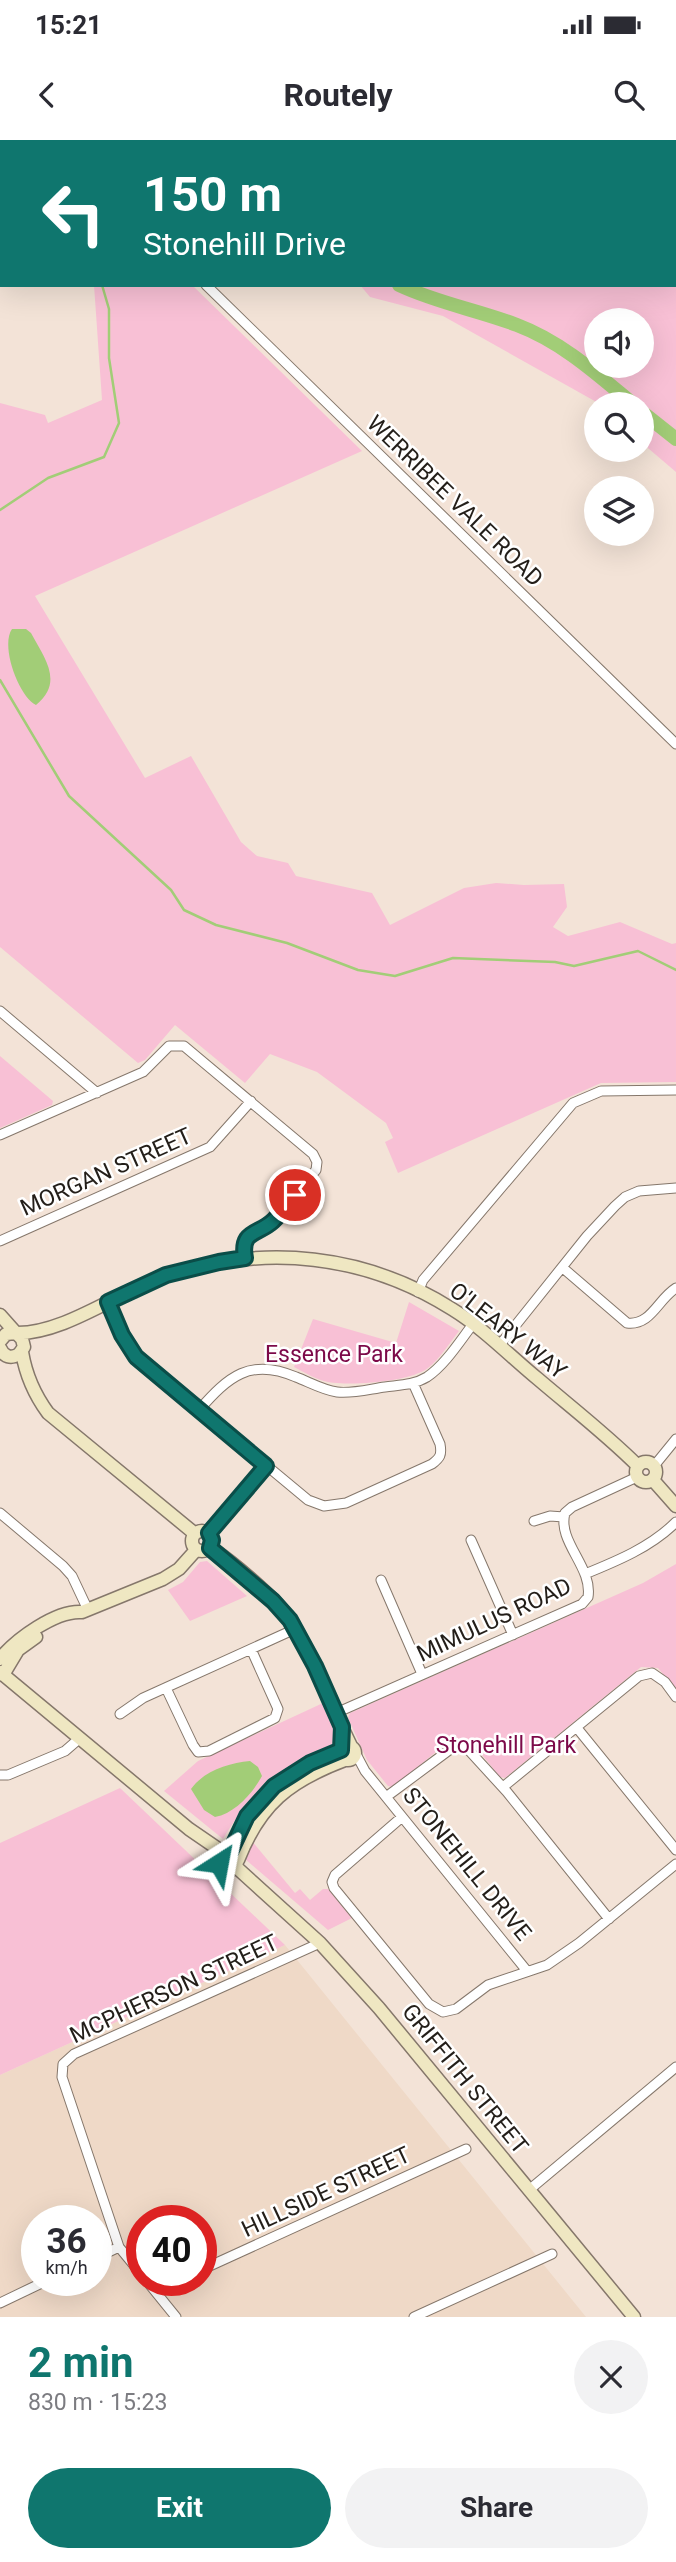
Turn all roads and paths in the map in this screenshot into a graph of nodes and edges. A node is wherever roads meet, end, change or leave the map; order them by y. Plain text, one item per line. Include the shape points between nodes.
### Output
1 (208, 287) edge
2 (676, 744) edge
3 (2, 1016) edge
4 (676, 1090) edge
5 (97, 1093) junction
6 (251, 1101) junction
7 (0, 1135) edge
8 (676, 1188) edge
9 (0, 1241) edge
10 (245, 1258) junction
11 (563, 1268) junction
12 (676, 1288) edge
13 (418, 1292) junction
14 (108, 1302) junction
15 (0, 1315) edge
16 (473, 1324) junction
17 (54, 1326) junction
18 (16, 1333) junction
19 (2, 1345) edge
20 (499, 1346) junction
21 (22, 1351) junction
22 (29, 1381) junction
23 (414, 1383) junction
24 (199, 1410) junction
25 (676, 1439) edge
26 (266, 1466) junction
27 (654, 1466) junction
28 (638, 1471) junction
29 (653, 1480) junction
30 (676, 1506) edge
31 (0, 1513) edge
32 (564, 1517) junction
33 (534, 1521) dead end
34 (676, 1522) edge
35 (194, 1533) junction
36 (209, 1533) junction
37 (471, 1540) dead end
38 (210, 1548) junction
39 (196, 1550) junction
40 (585, 1574) junction
41 (381, 1580) dead end
42 (85, 1611) junction
43 (295, 1629) junction
44 (513, 1635) junction
45 (251, 1649) junction
46 (0, 1659) edge
47 (2, 1673) edge
48 (422, 1674) junction
49 (166, 1688) junction
50 (676, 1697) edge
51 (336, 1713) junction
52 (120, 1714) dead end
53 (577, 1728) junction
54 (76, 1734) junction
55 (348, 1753) junction
56 (0, 1774) edge
57 (503, 1787) junction
58 (386, 1797) junction
59 (402, 1817) junction
60 (676, 1850) edge
61 (230, 1860) junction
62 (676, 1864) edge
63 (609, 1919) junction
64 (320, 1943) junction
65 (527, 1971) junction
66 (676, 2067) edge
67 (466, 2149) dead end
68 (529, 2190) junction
69 (119, 2247) junction
70 (112, 2250) edge
71 (552, 2254) dead end
72 (126, 2256) edge
73 (217, 2263) edge
74 (21, 2292) edge
75 (159, 2296) edge
76 (0, 2302) edge
77 (176, 2317) edge
78 (414, 2317) edge
79 (634, 2317) edge

1 - 2 street, WERRIBEE VALE ROAD
3 - 5 street
4 - 13 street via 601,1091 573,1104 423,1280
5 - 6 street via 143,1072 169,1046 178,1045 191,1050
5 - 7 street
6 - 9 street, MORGAN STREET via 210,1147
6 - 10 street via 317,1162 316,1170 271,1224 244,1241
8 - 11 street via 625,1197
10 - 13 street, O'LEARY WAY via 306,1257 352,1265
10 - 14 street, O'LEARY WAY via 166,1275
11 - 12 street via 627,1323 646,1320
11 - 20 street
13 - 16 street, O'LEARY WAY
14 - 17 street, O'LEARY WAY
14 - 24 street via 136,1357
15 - 18 street
16 - 20 street, O'LEARY WAY
16 - 23 street via 438,1367
17 - 18 street
17 - 21 street
18 - 19 street via 9,1333
18 - 21 street via 22,1339
19 - 21 street via 16,1356
19 - 22 street
20 - 28 street, O'LEARY WAY
21 - 22 street
22 - 35 street via 48,1413
23 - 24 street via 338,1392 284,1372 252,1370 232,1377
23 - 26 street via 442,1453 432,1464 346,1503 324,1506 308,1500
24 - 26 street
25 - 27 street
26 - 36 street
27 - 28 street via 645,1462
27 - 29 street
28 - 29 street via 645,1483
28 - 32 street via 572,1507
29 - 30 street
31 - 42 street via 72,1576
32 - 33 street
32 - 40 street, MIMULUS ROAD
34 - 40 street via 638,1550
35 - 36 street
35 - 39 street via 191,1540
36 - 38 street
37 - 44 street
38 - 39 street
38 - 43 street via 273,1601
39 - 42 street via 163,1579
40 - 44 street, MIMULUS ROAD via 589,1586 586,1601
41 - 48 street
42 - 46 street via 29,1632
42 - 47 street via 27,1642
43 - 45 street
43 - 51 street
44 - 48 street, MIMULUS ROAD
45 - 49 street
45 - 49 street via 277,1714 209,1751 198,1752 192,1745
47 - 54 street, GRIFFITH STREET
48 - 51 street, MIMULUS ROAD
49 - 52 street
50 - 53 street via 652,1673 639,1676
51 - 55 street
53 - 57 street
53 - 60 street
54 - 56 street via 65,1751
54 - 61 street, GRIFFITH STREET
55 - 58 street, STONEHILL DRIVE
55 - 61 street via 289,1774 267,1792 247,1816
57 - 58 street via 464,1745 452,1748
57 - 63 street
58 - 59 street, STONEHILL DRIVE
59 - 65 street, STONEHILL DRIVE
59 - 65 street via 335,1875 332,1882 337,1892 437,2010 449,2012 488,1985
61 - 64 street, GRIFFITH STREET
62 - 63 street, STONEHILL DRIVE
63 - 65 street, STONEHILL DRIVE via 547,1965
64 - 68 street, GRIFFITH STREET
64 - 69 street, MCPHERSON STREET via 74,2053 63,2064 62,2077
66 - 68 street
67 - 73 street, HILLSIDE STREET
68 - 79 street, GRIFFITH STREET
69 - 70 street
69 - 72 street, MCPHERSON STREET
71 - 78 street
74 - 76 street
75 - 77 street

